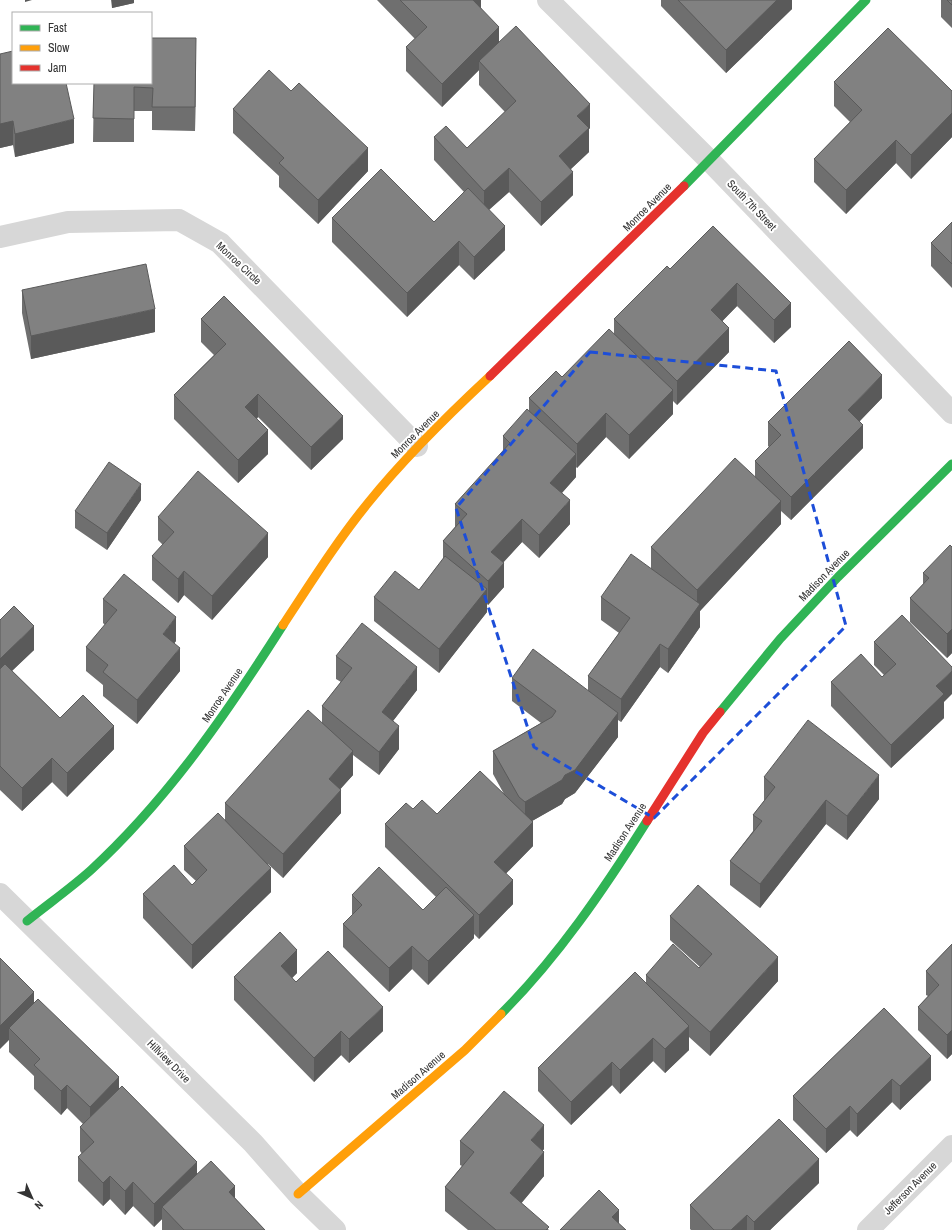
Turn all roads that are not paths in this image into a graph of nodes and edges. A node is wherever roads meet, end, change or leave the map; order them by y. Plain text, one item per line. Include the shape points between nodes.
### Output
1 (548, 0) edge
2 (866, 0) edge
3 (710, 161) junction
4 (0, 236) edge
5 (952, 413) edge
6 (417, 446) junction
7 (952, 464) edge
8 (0, 894) edge
9 (27, 921) junction
10 (952, 1146) edge
11 (298, 1194) junction
12 (874, 1228) edge
13 (335, 1230) edge

1 - 3 street, South 7th Street
2 - 3 street, Monroe Avenue
3 - 5 street, South 7th Street
3 - 6 street, Monroe Avenue
4 - 6 street, Monroe Circle via 68,222 179,220 220,243
6 - 9 street, Monroe Avenue via 366,504 197,752 146,813 89,871
7 - 11 street, Madison Avenue via 838,577 780,639 704,733 620,864 568,938 519,996 465,1050
8 - 9 street, Hillview Drive
9 - 11 street, Hillview Drive via 253,1143
10 - 12 street, Jefferson Avenue
11 - 13 street, Hillview Drive

